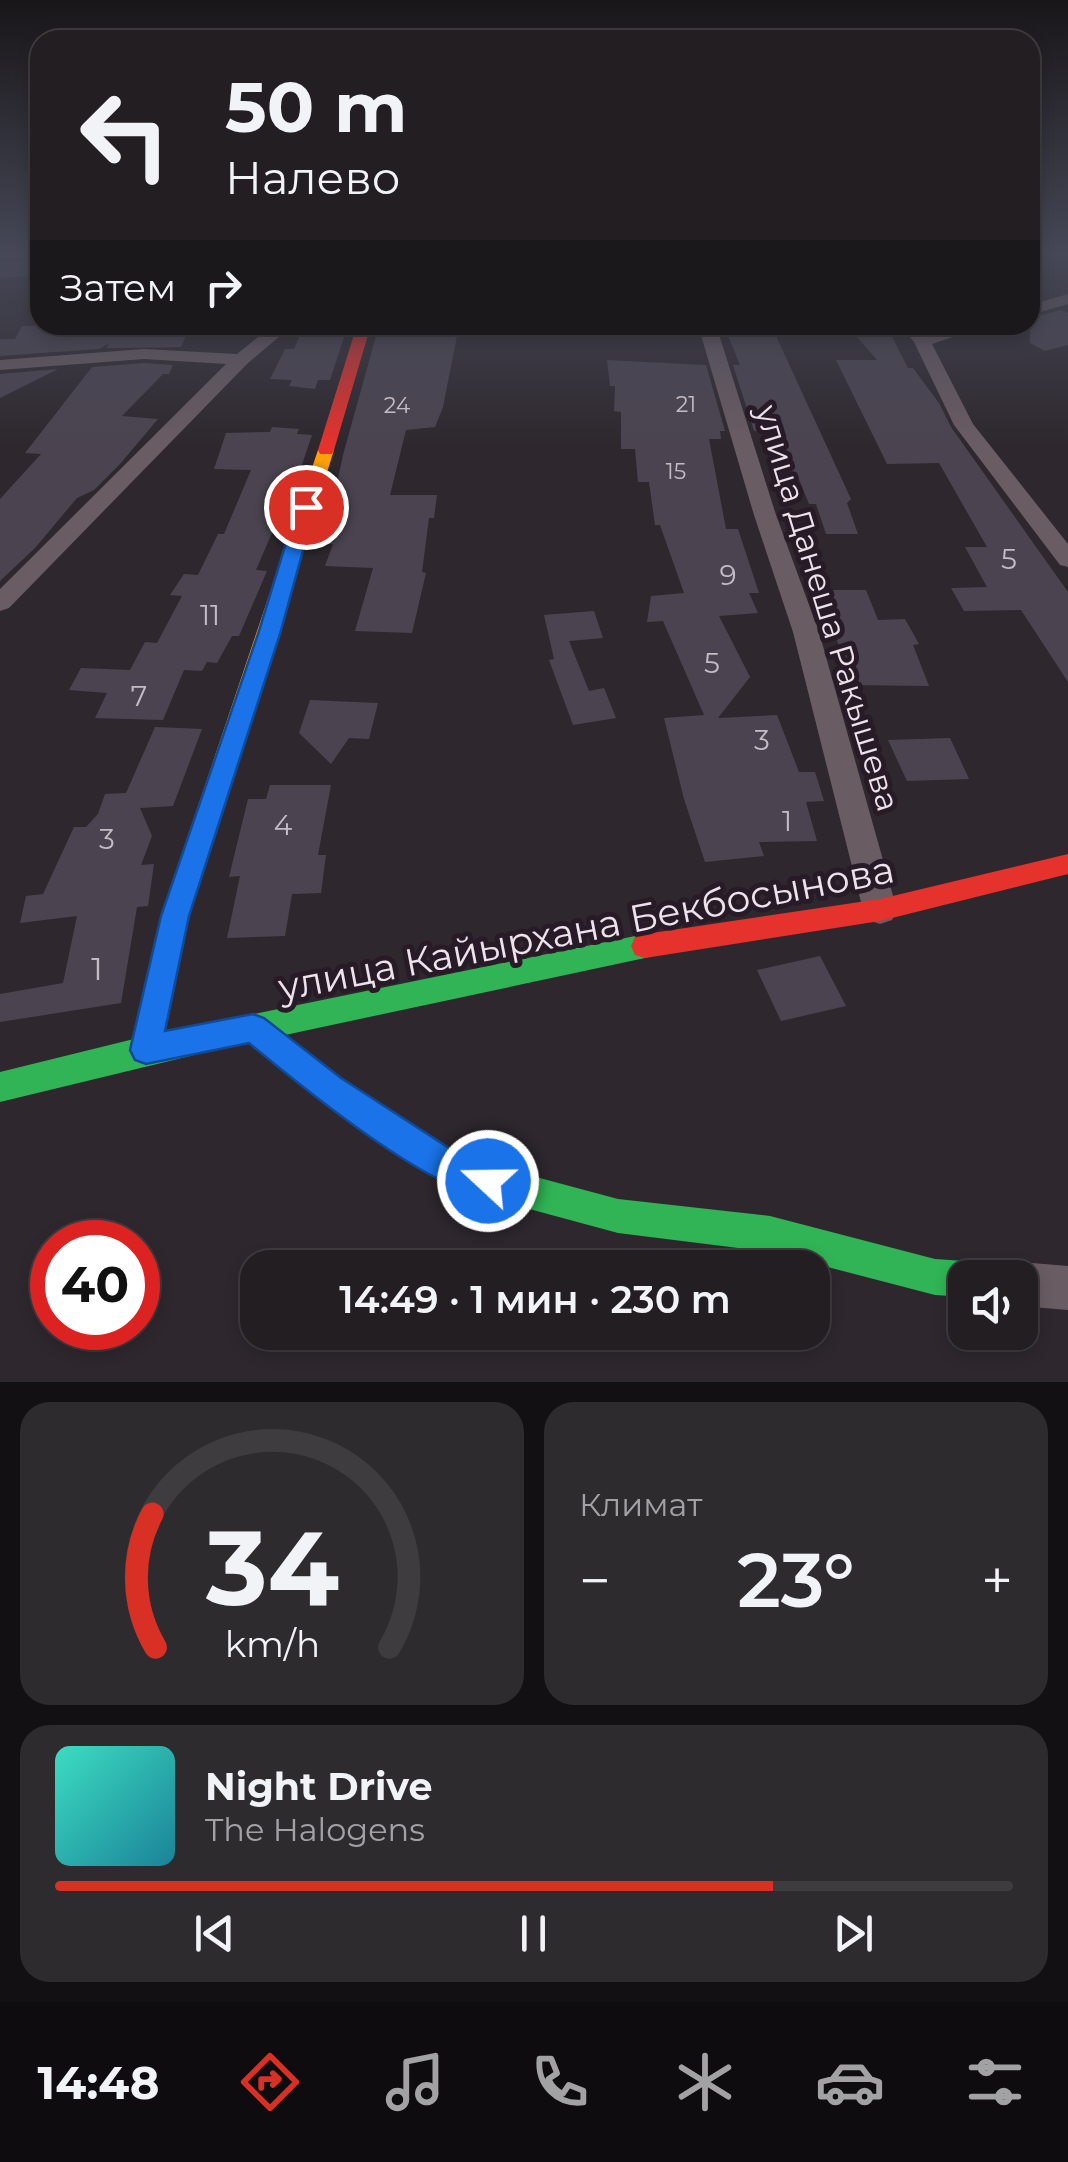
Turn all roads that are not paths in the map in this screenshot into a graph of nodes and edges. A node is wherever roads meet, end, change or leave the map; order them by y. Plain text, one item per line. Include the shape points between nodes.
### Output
1 (272, 335) edge
2 (361, 335) edge
3 (711, 335) edge
4 (917, 335) edge
5 (241, 360) junction
6 (0, 365) edge
7 (1068, 560) edge
8 (0, 603) edge
9 (1068, 864) edge
10 (880, 910) junction
11 (253, 1028) junction
12 (146, 1050) junction
13 (0, 1087) edge
14 (948, 1277) edge
15 (1038, 1286) edge
16 (1068, 1288) edge

1 - 5 street
2 - 12 street via 175,916
3 - 10 street, улица Данеша Ракышева via 806,632
4 - 7 street via 964,424
5 - 6 street via 144,354
5 - 8 street
9 - 10 street, улица Кайырхана Бекбосынова
10 - 11 street, улица Кайырхана Бекбосынова via 679,939
11 - 12 street, улица Кайырхана Бекбосынова
11 - 14 street via 455,1172 618,1216 770,1234
12 - 13 street, улица Кайырхана Бекбосынова
15 - 16 street

